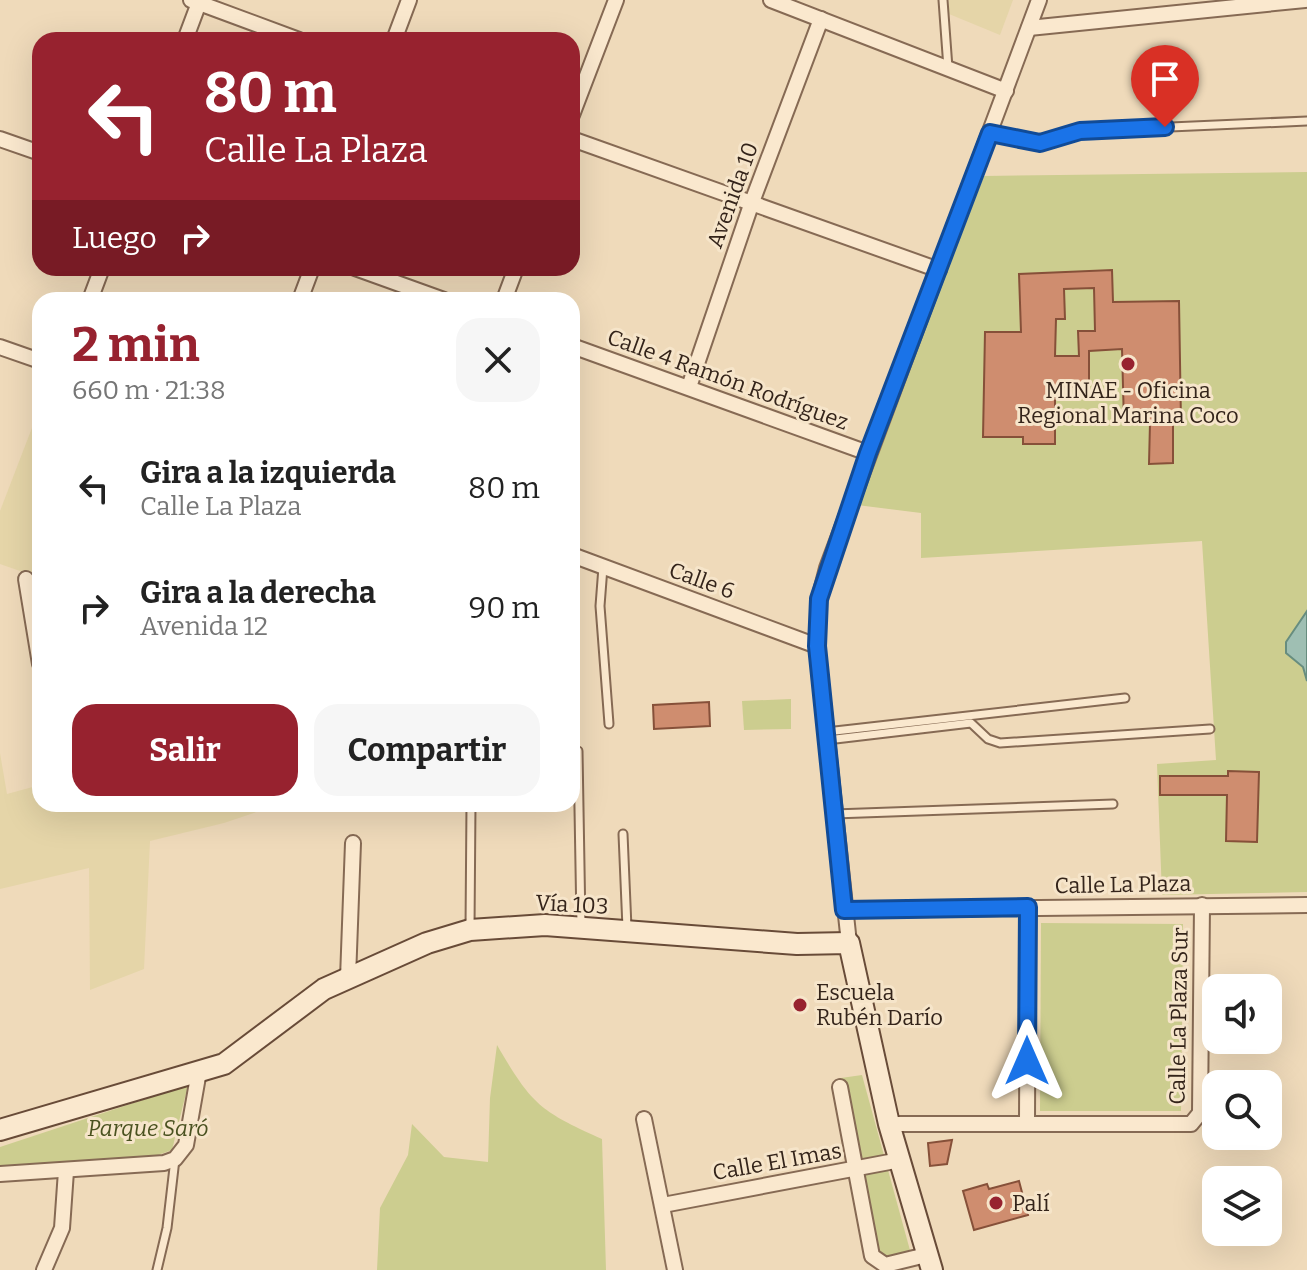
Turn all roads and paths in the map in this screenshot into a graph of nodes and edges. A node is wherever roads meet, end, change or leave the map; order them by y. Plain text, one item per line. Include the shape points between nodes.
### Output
1 (409, 0) edge
2 (616, 0) edge
3 (771, 0) edge
4 (943, 0) edge
5 (1039, 0) edge
6 (1305, 0) edge
7 (197, 1) edge
8 (821, 19) junction
9 (1029, 28) junction
10 (187, 32) edge
11 (278, 32) edge
12 (397, 32) edge
13 (948, 68) junction
14 (1006, 91) junction
15 (580, 94) edge
16 (1307, 121) edge
17 (990, 133) junction
18 (0, 139) edge
19 (580, 142) edge
20 (32, 150) edge
21 (752, 202) junction
22 (939, 270) junction
23 (377, 276) edge
24 (422, 292) edge
25 (0, 347) edge
26 (580, 349) edge
27 (32, 358) edge
28 (689, 387) junction
29 (868, 453) junction
30 (580, 558) edge
31 (603, 566) junction
32 (26, 579) dead end
33 (32, 600) edge
34 (817, 646) junction
35 (1125, 698) dead end
36 (609, 724) dead end
37 (1210, 729) dead end
38 (827, 736) junction
39 (1113, 804) dead end
40 (471, 812) edge
41 (579, 812) edge
42 (834, 814) junction
43 (623, 834) dead end
44 (353, 843) dead end
45 (1202, 905) junction
46 (1307, 905) edge
47 (1028, 907) junction
48 (844, 910) junction
49 (581, 927) junction
50 (470, 930) junction
51 (627, 931) junction
52 (849, 943) junction
53 (348, 978) junction
54 (199, 1071) junction
55 (840, 1087) dead end
56 (644, 1119) dead end
57 (1027, 1122) junction
58 (889, 1124) junction
59 (0, 1130) edge
60 (175, 1159) junction
61 (900, 1160) junction
62 (855, 1170) junction
63 (66, 1171) junction
64 (0, 1174) edge
65 (663, 1205) junction
66 (929, 1262) edge
67 (44, 1270) edge
68 (157, 1270) edge
69 (675, 1270) edge

1 - 12 street
2 - 15 street
3 - 8 street
4 - 13 lane
5 - 9 street
6 - 9 street
7 - 10 street
7 - 11 street
8 - 13 street
8 - 21 street, Avenida 10
9 - 14 street
13 - 14 street
14 - 17 street
16 - 17 lane via 1080,131 1040,143
17 - 22 street
18 - 20 street
19 - 21 street
21 - 22 street
21 - 28 street, Avenida 10
22 - 29 street
23 - 24 street
25 - 27 street
26 - 28 street, Calle 4 Ramón Rodríguez
28 - 29 street, Calle 4 Ramón Rodríguez
29 - 34 street via 827,568
30 - 31 street, Calle 6
31 - 34 street, Calle 6
31 - 36 lane via 600,606
32 - 33 street
34 - 38 street
35 - 38 lane
37 - 38 lane via 1000,743 971,723
38 - 42 street
39 - 42 lane
40 - 50 lane
41 - 49 lane
42 - 48 street
43 - 51 lane
44 - 53 street
45 - 46 street, Calle La Plaza
45 - 47 street, Calle La Plaza
45 - 57 street, Calle La Plaza Sur via 1200,1113 1191,1124
47 - 48 street, Calle La Plaza
47 - 57 street
48 - 52 street
49 - 50 main road, Vía 103
49 - 51 main road, Vía 103
50 - 53 main road, Vía 103
51 - 52 main road, Vía 103
52 - 58 main road
53 - 54 main road, Vía 103 via 307,1000 224,1064
54 - 59 main road, Vía 103
54 - 60 street via 186,1145
55 - 62 street
56 - 65 street
57 - 58 street
58 - 61 main road
60 - 63 street
60 - 68 lane
61 - 62 street, Calle El Imas
61 - 66 main road
62 - 65 street, Calle El Imas
62 - 66 street via 872,1256 885,1265
63 - 64 street
63 - 67 street via 62,1228
65 - 69 street

